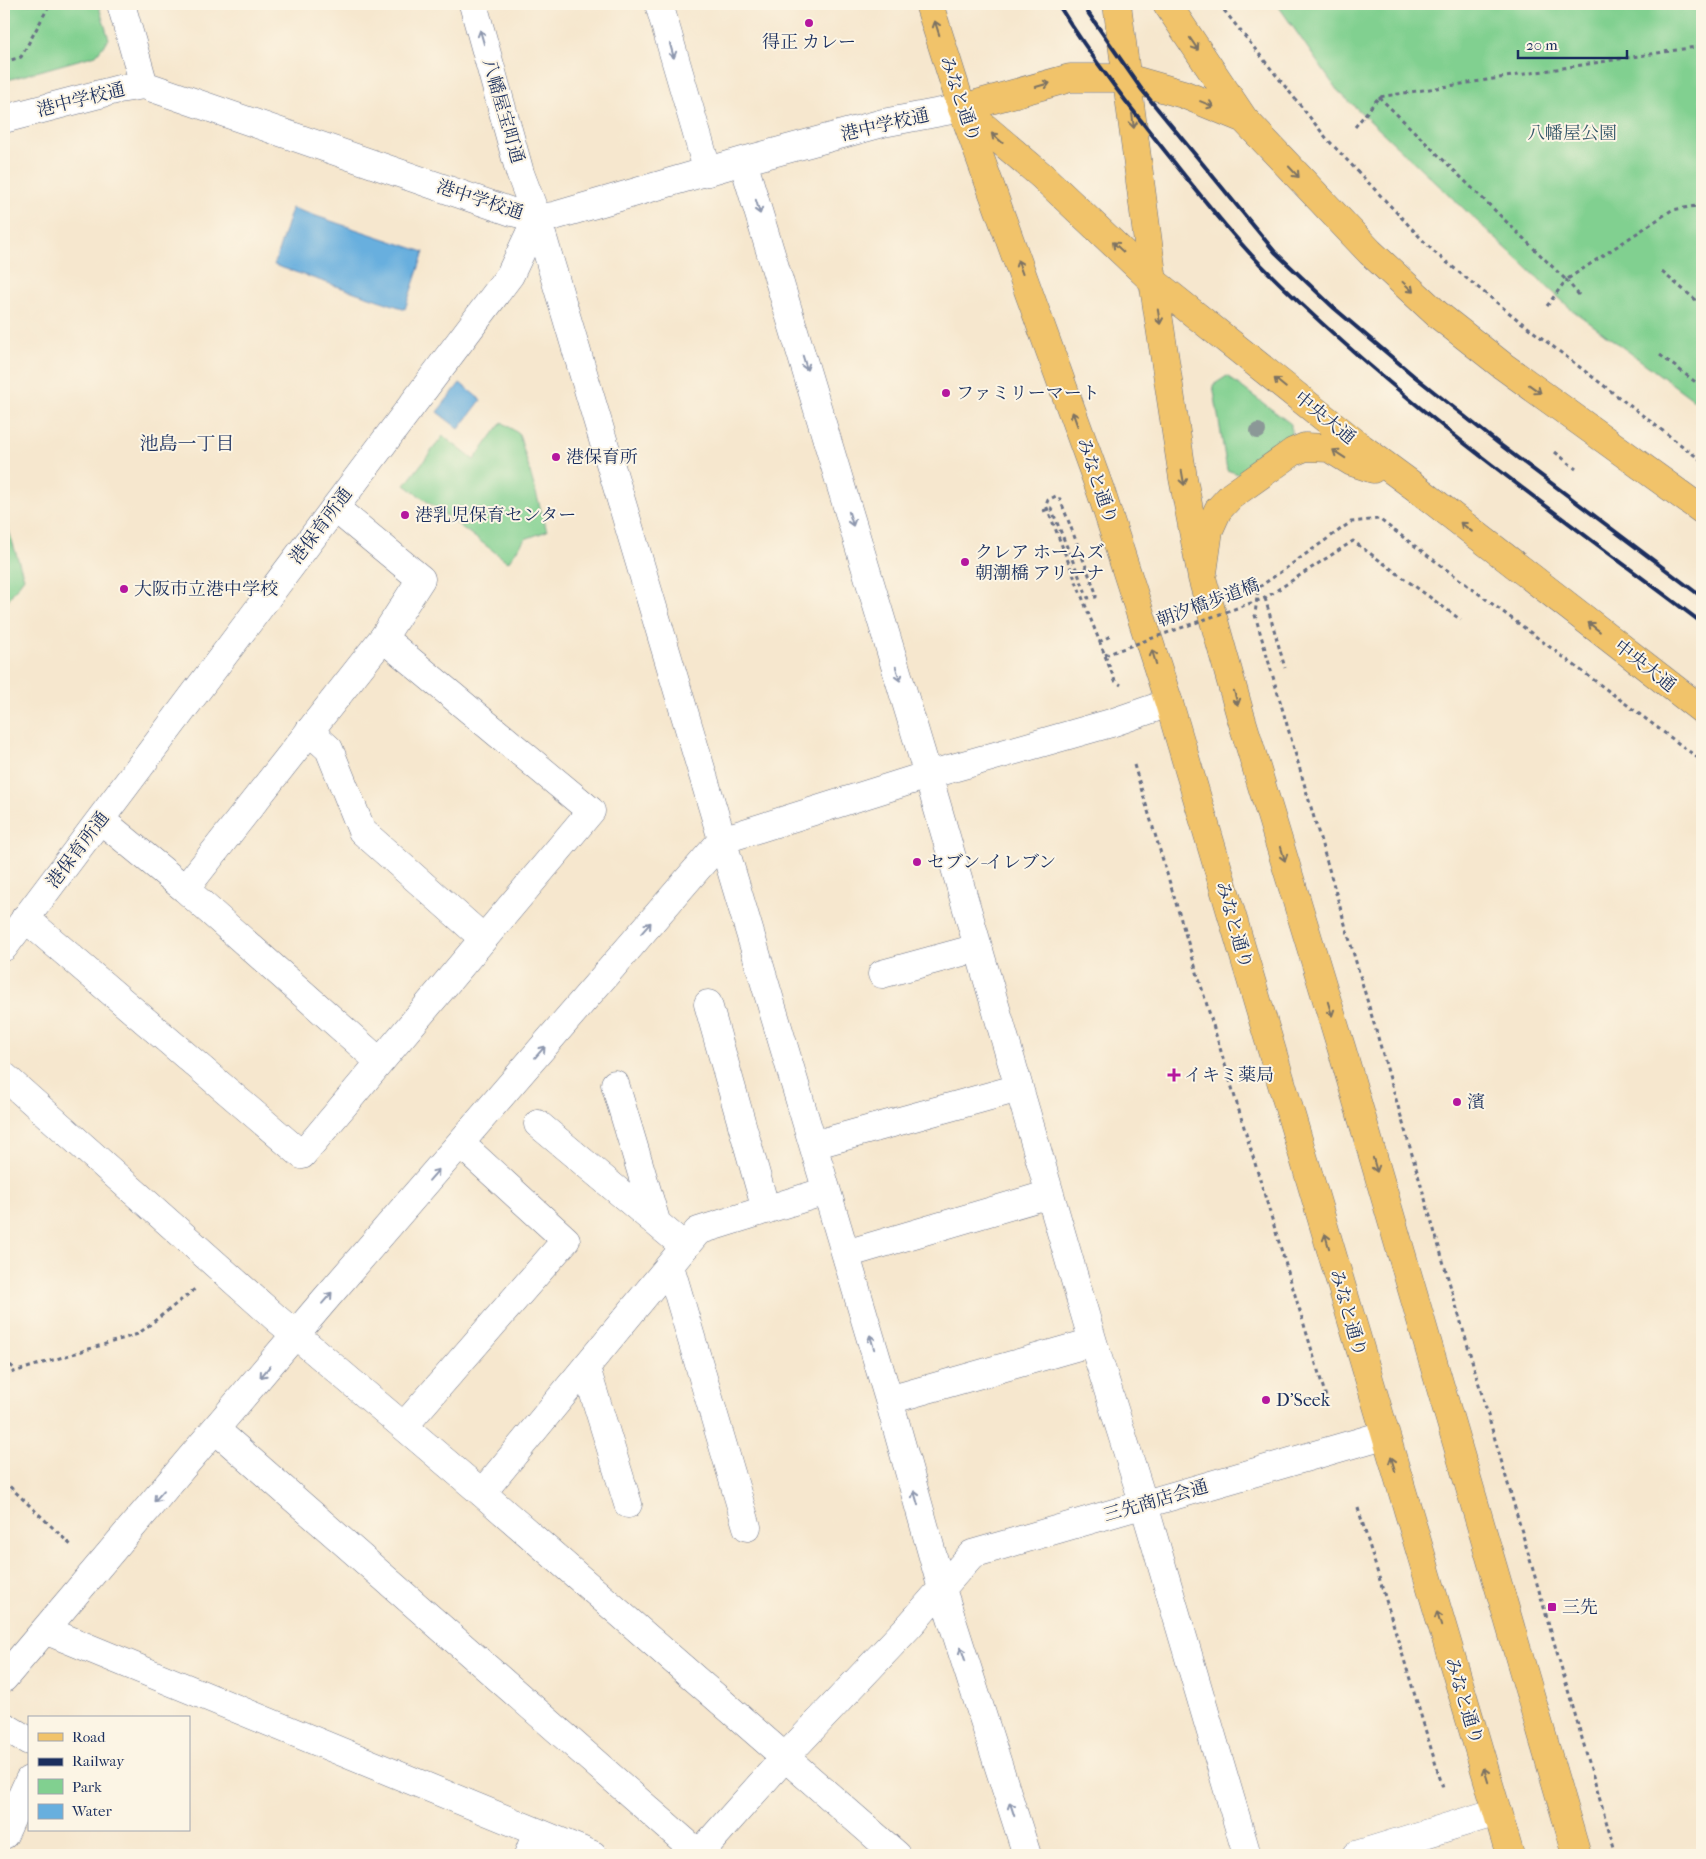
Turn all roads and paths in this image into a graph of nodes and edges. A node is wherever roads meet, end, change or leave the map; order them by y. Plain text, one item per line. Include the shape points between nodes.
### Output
1 (50, 4) edge
2 (120, 4) edge
3 (473, 4) edge
4 (658, 4) edge
5 (929, 4) edge
6 (1117, 4) edge
7 (1167, 4) edge
8 (1219, 4) edge
9 (1702, 46) edge
10 (4, 62) edge
11 (1127, 78) junction
12 (144, 85) junction
13 (1379, 97) junction
14 (962, 108) junction
15 (4, 119) edge
16 (1244, 119) junction
17 (1354, 127) dead end
18 (743, 161) junction
19 (708, 172) junction
20 (1702, 205) edge
21 (537, 218) junction
22 (1662, 272) dead end
23 (1566, 280) junction
24 (1153, 281) junction
25 (1580, 296) dead end
26 (1702, 305) edge
27 (1547, 306) dead end
28 (1660, 356) dead end
29 (1702, 387) edge
30 (1555, 452) dead end
31 (1702, 461) edge
32 (1576, 469) dead end
33 (1401, 477) junction
34 (335, 508) junction
35 (1702, 510) edge
36 (1043, 511) dead end
37 (1202, 578) junction
38 (1265, 598) junction
39 (1461, 620) dead end
40 (383, 638) junction
41 (1106, 655) junction
42 (1285, 668) dead end
43 (1124, 683) dead end
44 (1169, 703) junction
45 (1702, 710) edge
46 (309, 731) junction
47 (1702, 761) edge
48 (1134, 765) dead end
49 (928, 775) junction
50 (101, 820) junction
51 (722, 840) junction
52 (185, 889) junction
53 (25, 918) junction
54 (483, 938) junction
55 (4, 948) edge
56 (977, 948) junction
57 (882, 974) dead end
58 (708, 1004) dead end
59 (380, 1062) junction
60 (4, 1076) edge
61 (616, 1084) dead end
62 (1019, 1088) junction
63 (538, 1124) dead end
64 (461, 1144) junction
65 (813, 1145) junction
66 (826, 1191) junction
67 (1050, 1194) junction
68 (766, 1210) junction
69 (656, 1221) junction
70 (846, 1254) junction
71 (678, 1257) junction
72 (199, 1285) dead end
73 (296, 1335) junction
74 (1093, 1342) junction
75 (4, 1360) edge
76 (586, 1368) junction
77 (16, 1371) junction
78 (4, 1374) edge
79 (1326, 1397) dead end
80 (889, 1400) junction
81 (404, 1426) junction
82 (216, 1430) junction
83 (1384, 1435) junction
84 (4, 1482) edge
85 (482, 1493) junction
86 (628, 1504) dead end
87 (1144, 1505) junction
88 (1358, 1508) dead end
89 (747, 1527) dead end
90 (79, 1553) dead end
91 (942, 1589) junction
92 (45, 1630) junction
93 (4, 1678) edge
94 (4, 1726) edge
95 (28, 1740) edge
96 (786, 1756) junction
97 (28, 1782) edge
98 (1443, 1788) dead end
99 (1497, 1812) junction
100 (4, 1835) edge
101 (532, 1844) edge
102 (699, 1854) edge
103 (593, 1855) edge
104 (897, 1855) edge
105 (1027, 1855) edge
106 (1247, 1855) edge
107 (1356, 1855) edge
108 (1510, 1855) edge
109 (1577, 1855) edge
110 (1616, 1855) edge

1 - 10 path via 21,58
2 - 12 street
21 -> 3 street, 八幡屋宝町通 via 520,173
4 -> 19 street
14 -> 5 main road, みなと通り
6 - 11 main road
7 -> 16 main road
8 - 31 path via 1328,140 1434,252
9 - 13 path
14 -> 11 main road via 1070,78
11 -> 16 main road via 1183,94
11 -> 24 main road
12 - 15 street, 港中学校通
12 - 21 street, 港中学校通 via 486,204
13 - 17 path
13 - 23 path
14 - 18 street, 港中学校通 via 882,123
24 -> 14 main road, 中央大通 via 1042,176
44 -> 14 main road, みなと通り via 1101,492
16 -> 35 main road via 1370,252 1437,314 1503,366
18 - 19 street, 港中学校通
18 -> 49 street
19 - 21 street, 港中学校通
20 - 23 path via 1672,210
21 - 34 street, 港保育所通 via 510,275
21 - 51 street, 八幡屋宝町通
22 - 26 path
23 - 25 path
23 - 27 path
33 -> 24 main road, 中央大通
24 -> 37 main road
28 - 29 path
30 - 32 path
33 -> 37 main road via 1352,462 1329,448 1305,447 1293,452 1231,496 1218,510 1209,530
45 -> 33 main road, 中央大通
34 - 40 street via 421,579
34 - 50 street, 港保育所通
36 - 41 path via 1051,508 1088,598 1096,597 1060,499 1056,496 1046,505 1050,514
37 -> 109 main road
38 - 39 path, 朝汐橋歩道橋, bridge via 1353,541
38 - 41 path, 朝汐橋歩道橋, bridge
38 - 42 path
40 - 46 street
40 - 54 street via 592,811
41 - 43 path via 1115,681 1120,685
44 - 49 street via 1111,723
83 -> 44 main road, みなと通り
46 - 52 street
46 - 54 street via 329,749 362,831
47 - 110 path via 1379,519 1351,522 1258,588 1255,615
48 - 79 path
49 - 51 street
49 - 56 street
50 - 52 street
50 - 53 street, 港保育所通
64 -> 51 street
51 - 65 street, 八幡屋宝町通
52 - 59 street
53 - 55 street, 港保育所通
53 - 59 street via 302,1155
54 - 59 street
56 - 57 street
56 - 62 street
58 - 68 street
60 - 73 street
61 - 69 street
62 - 65 street
62 - 67 street
63 - 69 street
73 -> 64 street
64 - 81 street via 566,1240
65 - 66 street, 八幡屋宝町通
66 - 68 street
66 - 70 street, 八幡屋宝町通
67 - 70 street
67 - 74 street
68 - 71 street via 698,1231
69 - 71 street
80 -> 70 street, 八幡屋宝町通
71 - 76 street
71 - 89 street
72 - 77 path via 138,1334
73 - 81 street
73 -> 82 street
74 - 80 street
74 - 87 street
75 - 77 path
76 - 85 street
76 - 86 street
77 - 78 path
91 -> 80 street, 八幡屋宝町通
81 - 85 street
82 -> 92 street
82 - 102 street
83 - 87 street, 三先商店会通
99 -> 83 main road, みなと通り
84 - 90 path
85 - 96 street
87 - 91 street, 三先商店会通 via 972,1554
87 - 106 street
88 - 98 path
91 - 96 street, 三先商店会通
105 -> 91 street, 八幡屋宝町通
92 - 93 street
92 - 101 street
94 - 95 street
96 - 102 street, 三先商店会通
96 - 104 street
97 - 100 street
99 - 107 street
99 - 108 main road, みなと通り
101 - 103 street

